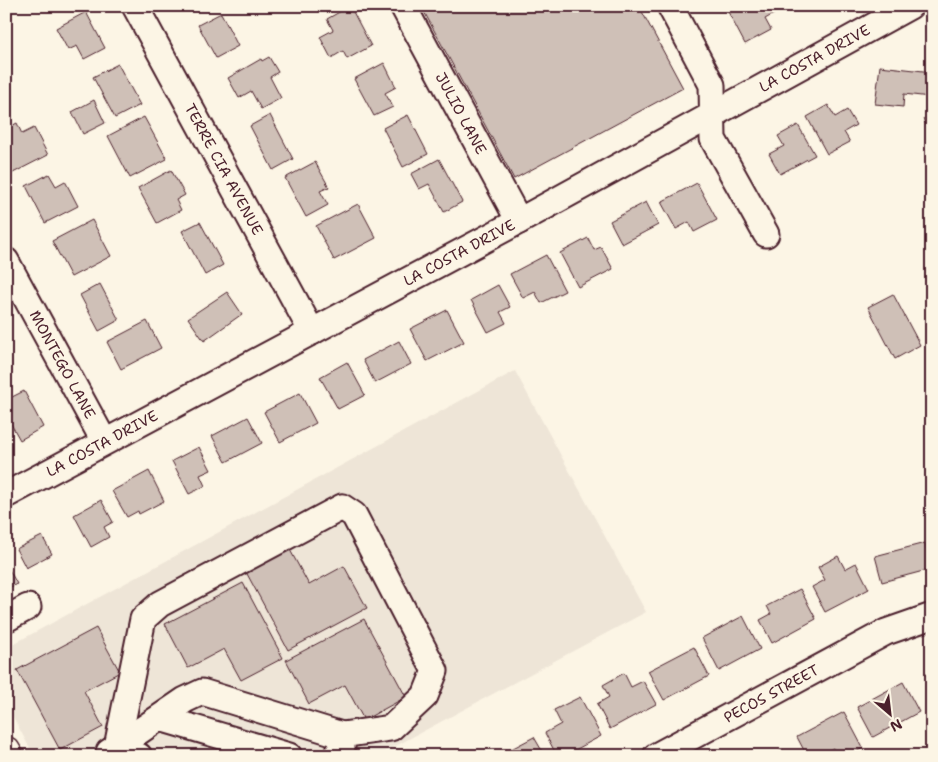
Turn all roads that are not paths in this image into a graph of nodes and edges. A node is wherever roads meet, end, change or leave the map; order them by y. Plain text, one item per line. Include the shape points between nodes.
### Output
1 (135, 6) edge
2 (403, 6) edge
3 (670, 6) edge
4 (910, 6) edge
5 (713, 114) junction
6 (519, 221) junction
7 (766, 234) dead end
8 (6, 261) edge
9 (312, 332) junction
10 (104, 441) junction
11 (6, 495) edge
12 (28, 607) dead end
13 (932, 616) edge
14 (6, 619) edge
15 (160, 718) junction
16 (339, 745) edge
17 (6, 751) edge
18 (119, 753) edge
19 (9, 756) edge
20 (289, 756) edge
21 (656, 756) edge

1 - 9 street, TERRE CIA AVENUE
2 - 6 street, JULIO LANE
3 - 5 street via 712,85
4 - 5 street, LA COSTA DRIVE
5 - 6 street, LA COSTA DRIVE
5 - 7 street via 713,139
6 - 9 street, LA COSTA DRIVE
8 - 10 street, MONTEGO LANE
9 - 10 street, LA COSTA DRIVE
10 - 11 street, LA COSTA DRIVE
12 - 14 street
13 - 21 street, PECOS STREET via 886,632
15 - 16 street via 202,692
15 - 18 street
15 - 20 street
16 - 18 street via 392,728 425,696 435,671 354,516 342,507 160,604 143,619
17 - 19 main road

